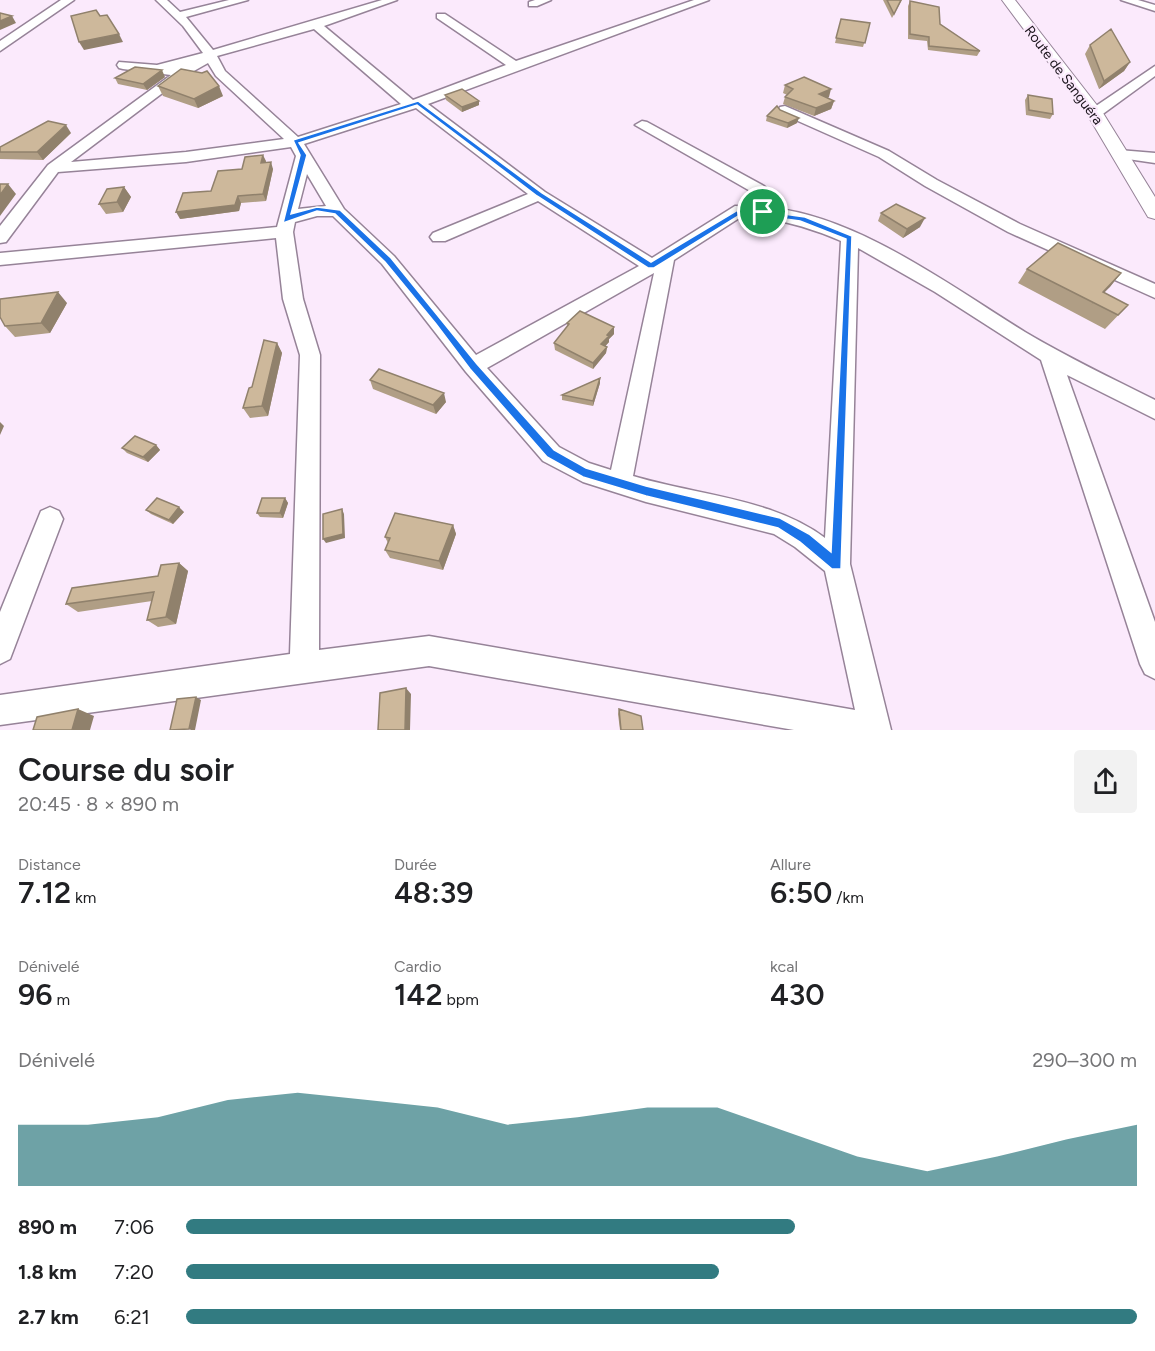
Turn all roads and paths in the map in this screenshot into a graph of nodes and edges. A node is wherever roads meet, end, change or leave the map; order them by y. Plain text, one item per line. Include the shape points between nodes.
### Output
1 (69, 0) edge
2 (161, 0) edge
3 (243, 0) edge
4 (392, 0) edge
5 (546, 0) edge
6 (704, 0) edge
7 (1008, 0) edge
8 (1126, 0) edge
9 (533, 4) dead end
10 (1155, 8) edge
11 (179, 15) junction
12 (441, 16) dead end
13 (316, 25) junction
14 (0, 47) edge
15 (213, 61) junction
16 (123, 65) dead end
17 (515, 66) junction
18 (158, 69) junction
19 (1155, 70) edge
20 (181, 73) junction
21 (414, 104) junction
22 (784, 110) edge
23 (1095, 113) junction
24 (642, 125) dead end
25 (300, 148) junction
26 (1119, 154) junction
27 (1155, 158) edge
28 (53, 168) junction
29 (539, 195) junction
30 (338, 212) junction
31 (763, 212) junction
32 (1155, 213) edge
33 (285, 227) junction
34 (440, 237) dead end
35 (0, 238) edge
36 (850, 238) junction
37 (0, 259) edge
38 (659, 261) junction
39 (1155, 292) edge
40 (1050, 356) junction
41 (473, 366) junction
42 (1155, 410) edge
43 (620, 483) junction
44 (50, 519) dead end
45 (837, 564) junction
46 (0, 649) edge
47 (1155, 664) edge
48 (304, 667) junction
49 (0, 710) edge
50 (875, 729) edge

1 - 14 street
2 - 11 street
3 - 11 street
4 - 13 street
5 - 9 street
6 - 17 street
7 - 23 street, Route de Sanguéra
8 - 10 street
11 - 15 street
12 - 17 street
13 - 15 street
13 - 21 street via 374,76
15 - 18 street
15 - 20 street
15 - 20 street
15 - 25 street
16 - 18 street
17 - 21 street
18 - 20 street
19 - 23 street
20 - 28 street
21 - 25 street
21 - 29 street
22 - 39 street via 884,154 1014,228
23 - 26 street, Route de Sanguéra
24 - 31 street via 758,189 766,195
25 - 28 street
25 - 30 street
25 - 33 street
26 - 27 street
26 - 32 street, Route de Sanguéra
28 - 35 street
29 - 34 street
29 - 38 street
30 - 33 street via 317,209 295,215
30 - 41 street via 388,260
31 - 36 street via 802,219
31 - 38 street via 741,210
33 - 37 street
33 - 48 street via 293,299 310,355
36 - 40 street via 927,279
36 - 45 street
38 - 41 street
38 - 43 street
40 - 42 street
40 - 47 street
41 - 43 street via 550,454 583,472
43 - 45 street via 780,524
44 - 46 street
45 - 50 street
48 - 49 street
48 - 50 street via 429,651

